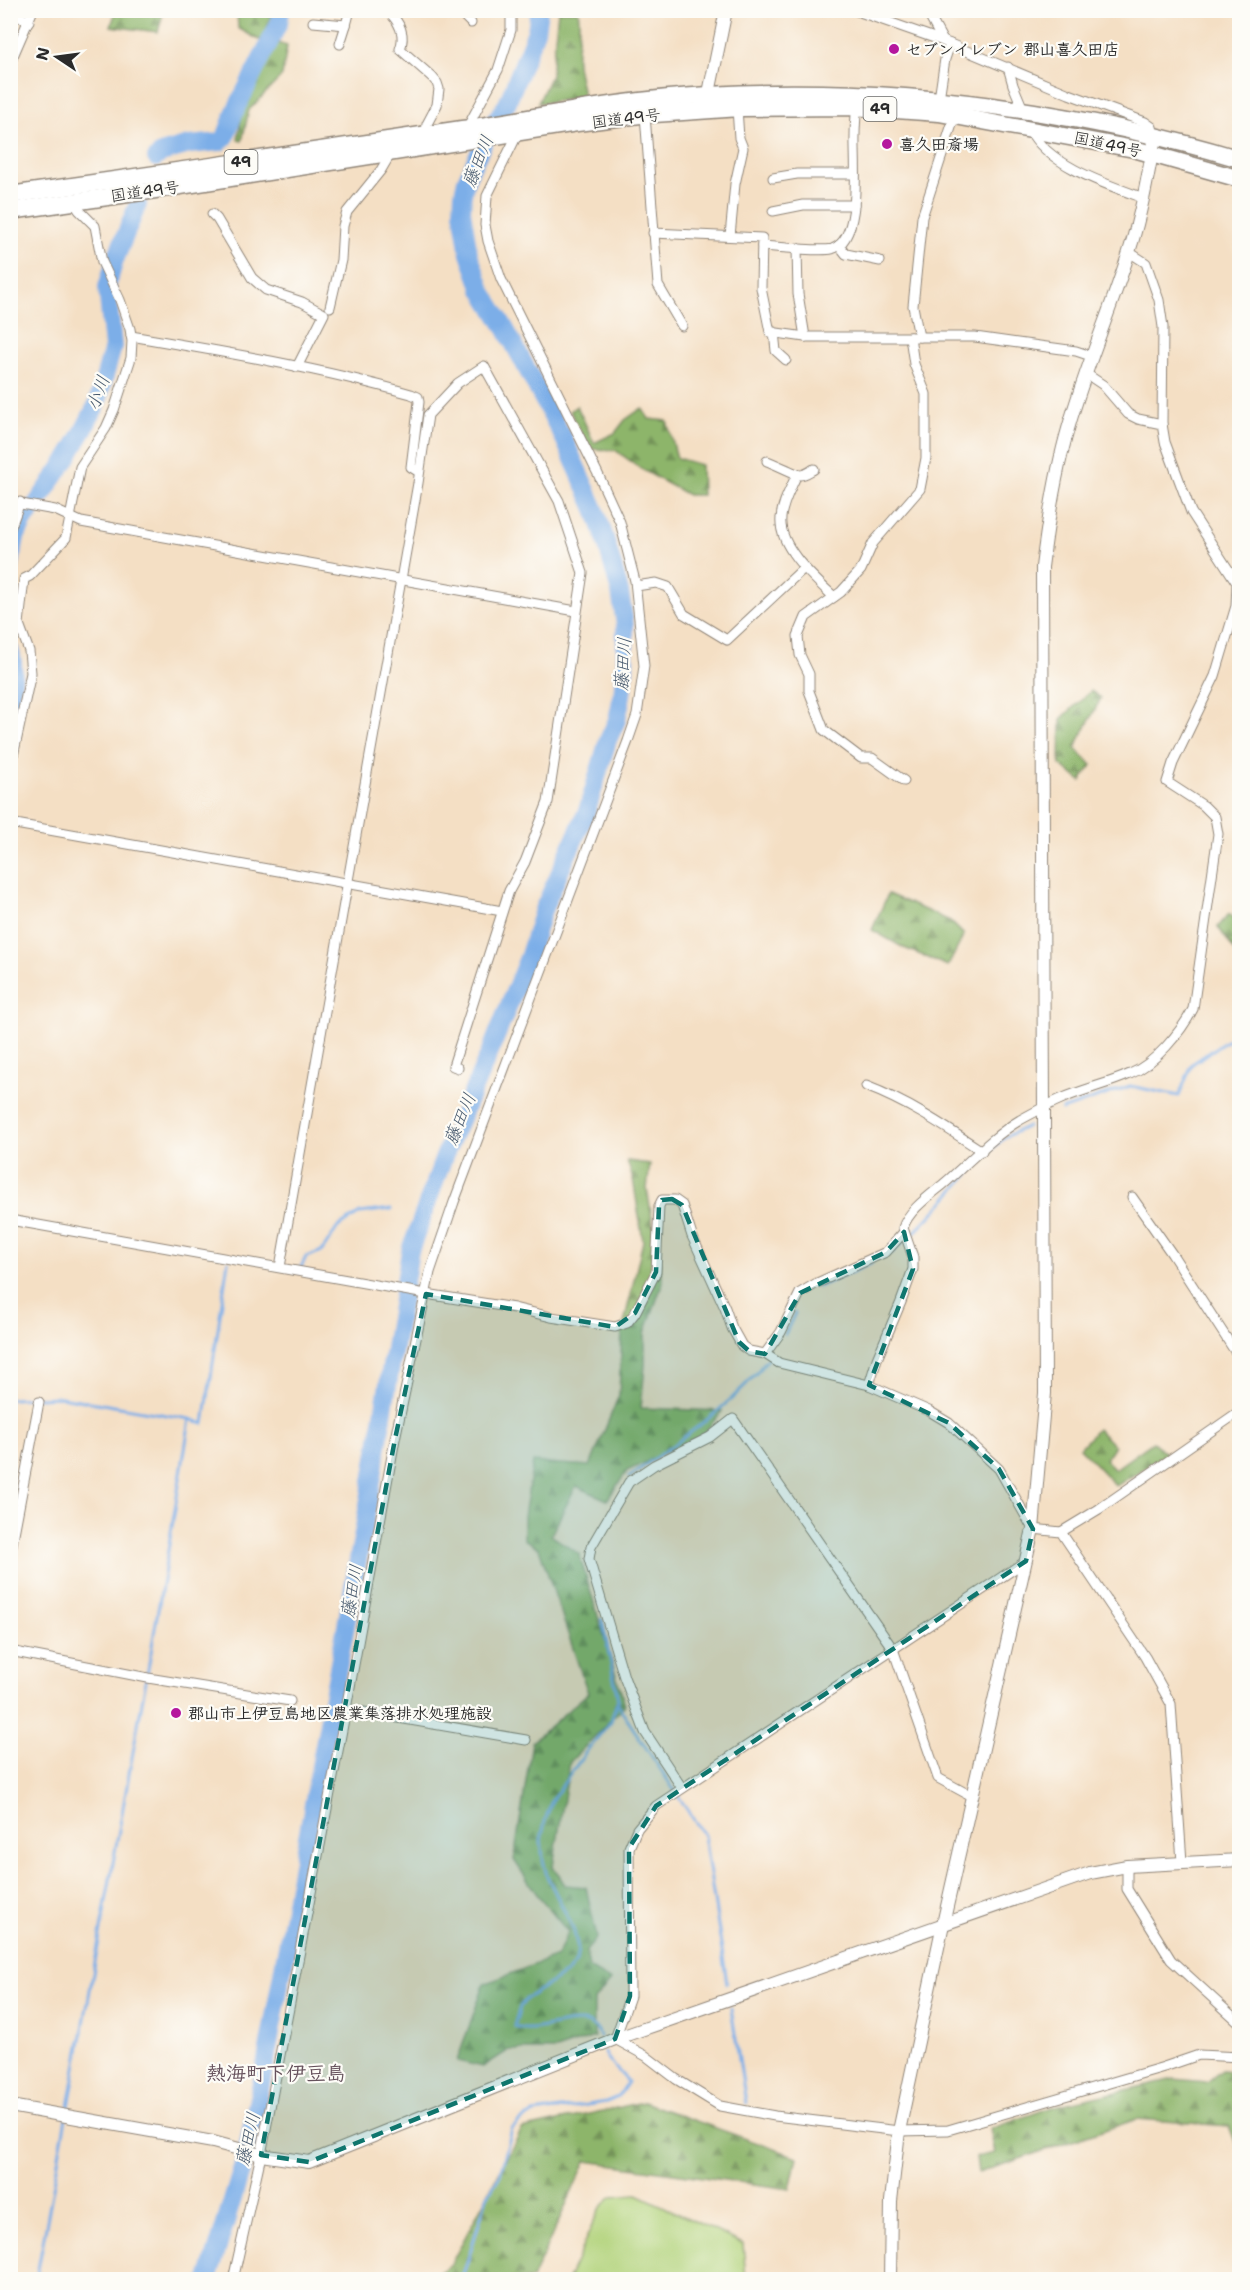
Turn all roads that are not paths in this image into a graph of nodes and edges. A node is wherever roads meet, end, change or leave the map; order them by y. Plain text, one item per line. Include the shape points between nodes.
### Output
1 (33, 10) edge
2 (350, 10) edge
3 (387, 10) edge
4 (464, 10) edge
5 (511, 10) edge
6 (726, 10) edge
7 (854, 10) edge
8 (926, 10) edge
9 (10, 13) edge
10 (29, 21) junction
11 (313, 22) dead end
12 (471, 22) dead end
13 (346, 25) junction
14 (946, 42) junction
15 (340, 44) dead end
16 (10, 63) edge
17 (1008, 67) junction
18 (939, 99) junction
19 (857, 101) junction
20 (707, 102) junction
21 (737, 108) junction
22 (1023, 110) junction
23 (645, 114) junction
24 (955, 115) junction
25 (518, 128) junction
26 (1029, 128) junction
27 (468, 132) junction
28 (426, 134) junction
29 (1154, 145) junction
30 (392, 153) junction
31 (1239, 159) edge
32 (855, 174) junction
33 (773, 178) dead end
34 (1239, 178) edge
35 (10, 195) edge
36 (1144, 198) junction
37 (73, 201) junction
38 (854, 205) junction
39 (10, 211) edge
40 (772, 211) dead end
41 (212, 214) dead end
42 (653, 233) junction
43 (730, 236) junction
44 (839, 245) junction
45 (762, 246) junction
46 (797, 248) junction
47 (1129, 252) junction
48 (880, 261) dead end
49 (330, 307) dead end
50 (682, 326) dead end
51 (774, 332) junction
52 (131, 336) junction
53 (805, 337) junction
54 (915, 337) junction
55 (1091, 356) junction
56 (786, 360) dead end
57 (297, 367) junction
58 (1086, 373) junction
59 (1162, 424) junction
60 (767, 461) dead end
61 (814, 469) dead end
62 (418, 472) junction
63 (797, 474) junction
64 (20, 503) edge
65 (71, 518) junction
66 (10, 529) edge
67 (804, 568) junction
68 (401, 580) junction
69 (636, 586) junction
70 (834, 597) junction
71 (576, 612) junction
72 (10, 770) edge
73 (904, 782) dead end
74 (10, 823) edge
75 (346, 884) junction
76 (502, 911) junction
77 (458, 1068) dead end
78 (866, 1086) dead end
79 (1043, 1108) junction
80 (982, 1151) junction
81 (1132, 1197) dead end
82 (10, 1220) edge
83 (904, 1232) junction
84 (280, 1268) junction
85 (426, 1294) junction
86 (765, 1354) junction
87 (1239, 1359) edge
88 (869, 1385) junction
89 (39, 1402) dead end
90 (1239, 1411) edge
91 (590, 1527) dead end
92 (1033, 1529) junction
93 (600, 1531) junction
94 (1061, 1532) junction
95 (10, 1555) edge
96 (1026, 1561) junction
97 (893, 1649) junction
98 (10, 1651) edge
99 (290, 1701) dead end
100 (346, 1709) junction
101 (526, 1740) dead end
102 (682, 1788) junction
103 (971, 1796) junction
104 (1239, 1860) edge
105 (1182, 1862) junction
106 (1127, 1866) junction
107 (943, 1924) junction
108 (1239, 2023) edge
109 (615, 2038) junction
110 (1239, 2057) edge
111 (10, 2106) edge
112 (899, 2131) junction
113 (261, 2155) junction
114 (233, 2280) edge
115 (890, 2280) edge

1 - 10 street
2 - 13 street
3 - 28 street via 399,25 400,49 439,89
4 - 12 street
5 - 27 street via 511,30 498,70
6 - 20 street
7 - 14 street
8 - 14 street
9 - 10 street
10 - 16 street
11 - 13 street
13 - 15 street
14 - 17 street
14 - 18 street
17 - 22 street
17 - 29 street via 1144,122 1152,128
18 - 19 highway, 国道49号 / 49
18 - 22 highway, 国道49号 / 49
19 - 20 highway, 国道49号 / 49
19 - 21 highway, 国道49号 / 49
19 - 24 highway, 国道49号 / 49
19 - 32 street
20 - 21 highway, 国道49号 / 49
20 - 23 highway, 国道49号 / 49
20 - 25 highway, 国道49号 / 49
21 - 43 street via 743,148
22 - 29 highway, 国道49号 / 49
23 - 25 highway, 国道49号 / 49
23 - 42 street
24 - 26 highway, 国道49号 / 49
24 - 54 street via 922,217 913,306
25 - 27 highway, 国道49号 / 49
25 - 69 street via 487,196 488,241 501,279 620,522
26 - 29 highway, 国道49号 / 49
26 - 36 street via 1048,153 1070,167
27 - 28 highway, 国道49号 / 49
27 - 30 highway, 国道49号 / 49
28 - 35 highway, 国道49号 / 49
29 - 31 highway, 国道49号 / 49
29 - 34 highway, 国道49号 / 49
29 - 36 street
30 - 37 highway, 国道49号 / 49
30 - 49 street via 347,212
32 - 33 street
32 - 38 street
36 - 47 street
37 - 39 highway, 国道49号 / 49
37 - 52 street via 95,226
38 - 40 street via 803,205
38 - 44 street via 844,241
41 - 57 street via 252,278 266,290 324,314
42 - 43 street
42 - 50 street via 658,285
43 - 45 street via 762,238
44 - 46 street via 832,249
44 - 48 street via 846,254
45 - 46 street
45 - 51 street via 761,288 770,332
46 - 53 street via 798,294
47 - 55 street
47 - 59 street via 1146,263 1159,300 1163,327
51 - 53 street
51 - 56 street via 776,351
52 - 57 street
52 - 65 street via 130,358 114,410 80,467
53 - 54 street
54 - 55 street via 975,337
54 - 70 street via 914,364 926,394 926,458 920,489 873,543 861,570
55 - 58 street
57 - 62 street via 351,377 417,397 411,467
58 - 59 street via 1103,385 1128,414
58 - 79 street via 1053,489 1042,567
59 - 79 street via 1191,512 1237,583 1236,606 1218,667 1167,782 1215,817 1218,834 1196,993 1186,1021 1146,1065
60 - 63 street
61 - 63 street
62 - 68 street
62 - 71 street via 428,415 458,383 484,366 559,501 583,573
63 - 67 street via 784,502 781,525
64 - 65 street via 55,510
64 - 66 street
65 - 68 street
65 - 72 street via 66,538 24,579 19,624 29,651 31,673
67 - 69 street via 727,640 684,614 668,587 656,583
67 - 70 street
68 - 71 street
68 - 75 street
69 - 85 street via 644,666 637,715 454,1202
70 - 73 street via 806,617 798,636 815,710 824,730 861,758 872,759
71 - 76 street via 548,802
74 - 75 street
75 - 76 street
75 - 84 street
76 - 77 street via 453,1066
78 - 80 street via 935,1119
79 - 80 street via 1003,1132
79 - 92 street via 1045,1393
80 - 83 street via 927,1197 904,1223
81 - 87 street
82 - 84 street
83 - 86 street via 886,1252 800,1293
83 - 88 street via 913,1269
84 - 85 street
85 - 86 street via 615,1327 627,1323 656,1272 659,1206 662,1200 672,1198 682,1205 739,1342 748,1351
85 - 100 street
86 - 88 street via 787,1365
88 - 92 street via 949,1423 999,1469
89 - 95 street
90 - 94 street
91 - 93 street
92 - 94 street
92 - 96 street
93 - 97 street via 629,1482 710,1437 733,1419
93 - 102 street via 590,1559 624,1677 645,1732
94 - 105 street via 1145,1657 1171,1704
96 - 97 street
96 - 103 street
97 - 102 street
97 - 103 street via 938,1778
98 - 99 street
100 - 101 street
100 - 113 street
102 - 109 street via 656,1806 637,1829 629,1848 630,1996
103 - 107 street
104 - 105 street
105 - 106 street
106 - 107 street via 1090,1873
106 - 108 street via 1127,1889 1171,1960
107 - 109 street
107 - 112 street
109 - 112 street via 720,2106
109 - 113 street via 309,2162
110 - 112 street via 1199,2055 948,2130
111 - 113 street via 213,2142
112 - 115 street via 891,2200
113 - 114 street

